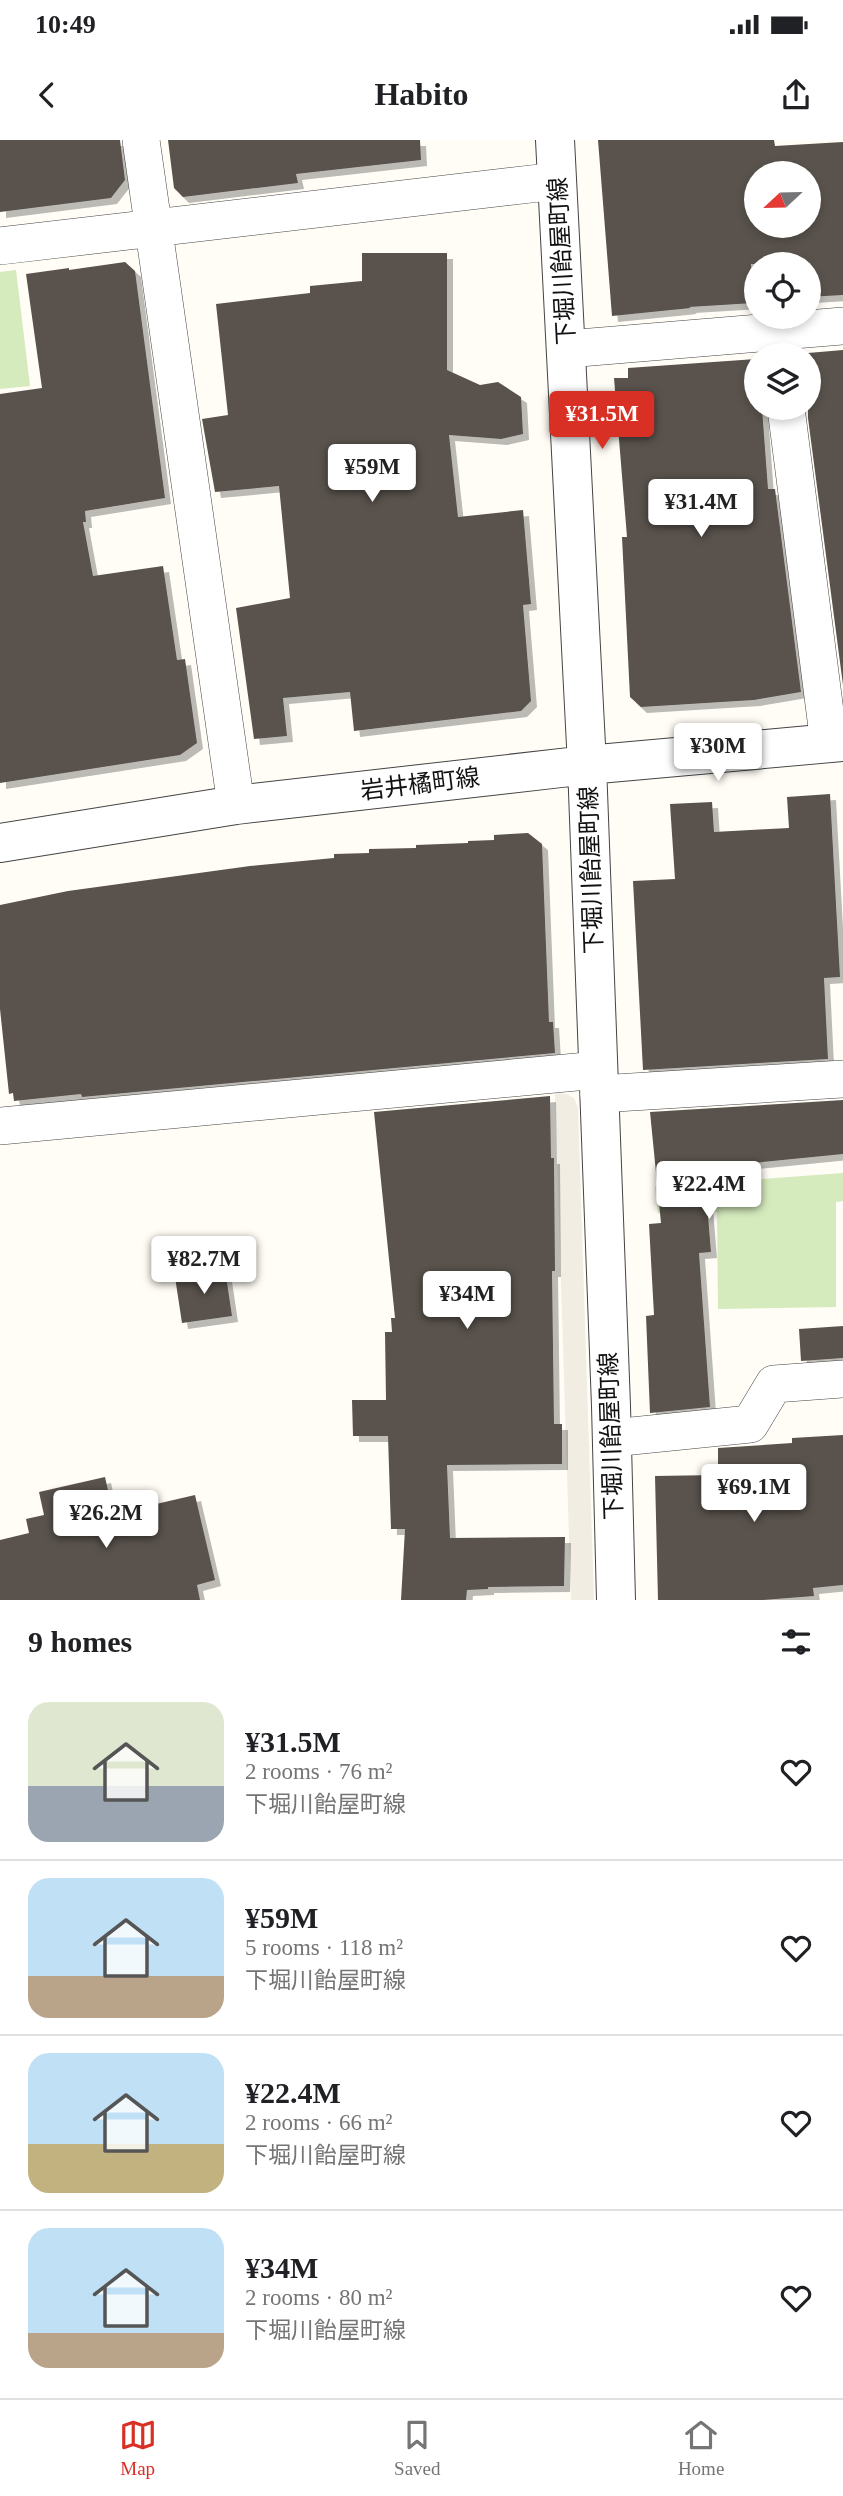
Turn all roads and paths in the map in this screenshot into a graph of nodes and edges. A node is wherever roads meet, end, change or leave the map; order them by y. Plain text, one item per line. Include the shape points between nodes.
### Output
1 (141, 140) edge
2 (555, 140) edge
3 (556, 181) junction
4 (153, 228) junction
5 (0, 246) edge
6 (843, 326) edge
7 (778, 343) edge
8 (744, 344) edge
9 (567, 349) junction
10 (788, 420) edge
11 (836, 742) edge
12 (587, 765) junction
13 (236, 805) junction
14 (0, 843) edge
15 (843, 1079) edge
16 (598, 1082) junction
17 (0, 1126) edge
18 (843, 1379) edge
19 (612, 1438) junction
20 (616, 1600) edge

1 - 4 street
2 - 3 street, 下堀川飴屋町線
3 - 4 street
3 - 9 street, 下堀川飴屋町線
4 - 5 street
4 - 13 street
6 - 7 street
8 - 9 street
9 - 12 street, 下堀川飴屋町線
10 - 11 street
11 - 12 street, 岩井橘町線
12 - 13 street, 岩井橘町線
12 - 16 street, 下堀川飴屋町線
13 - 14 street, 岩井橘町線
15 - 16 street
16 - 17 street
16 - 19 street, 下堀川飴屋町線
18 - 19 street via 774,1384 750,1424
19 - 20 street, 下堀川飴屋町線

